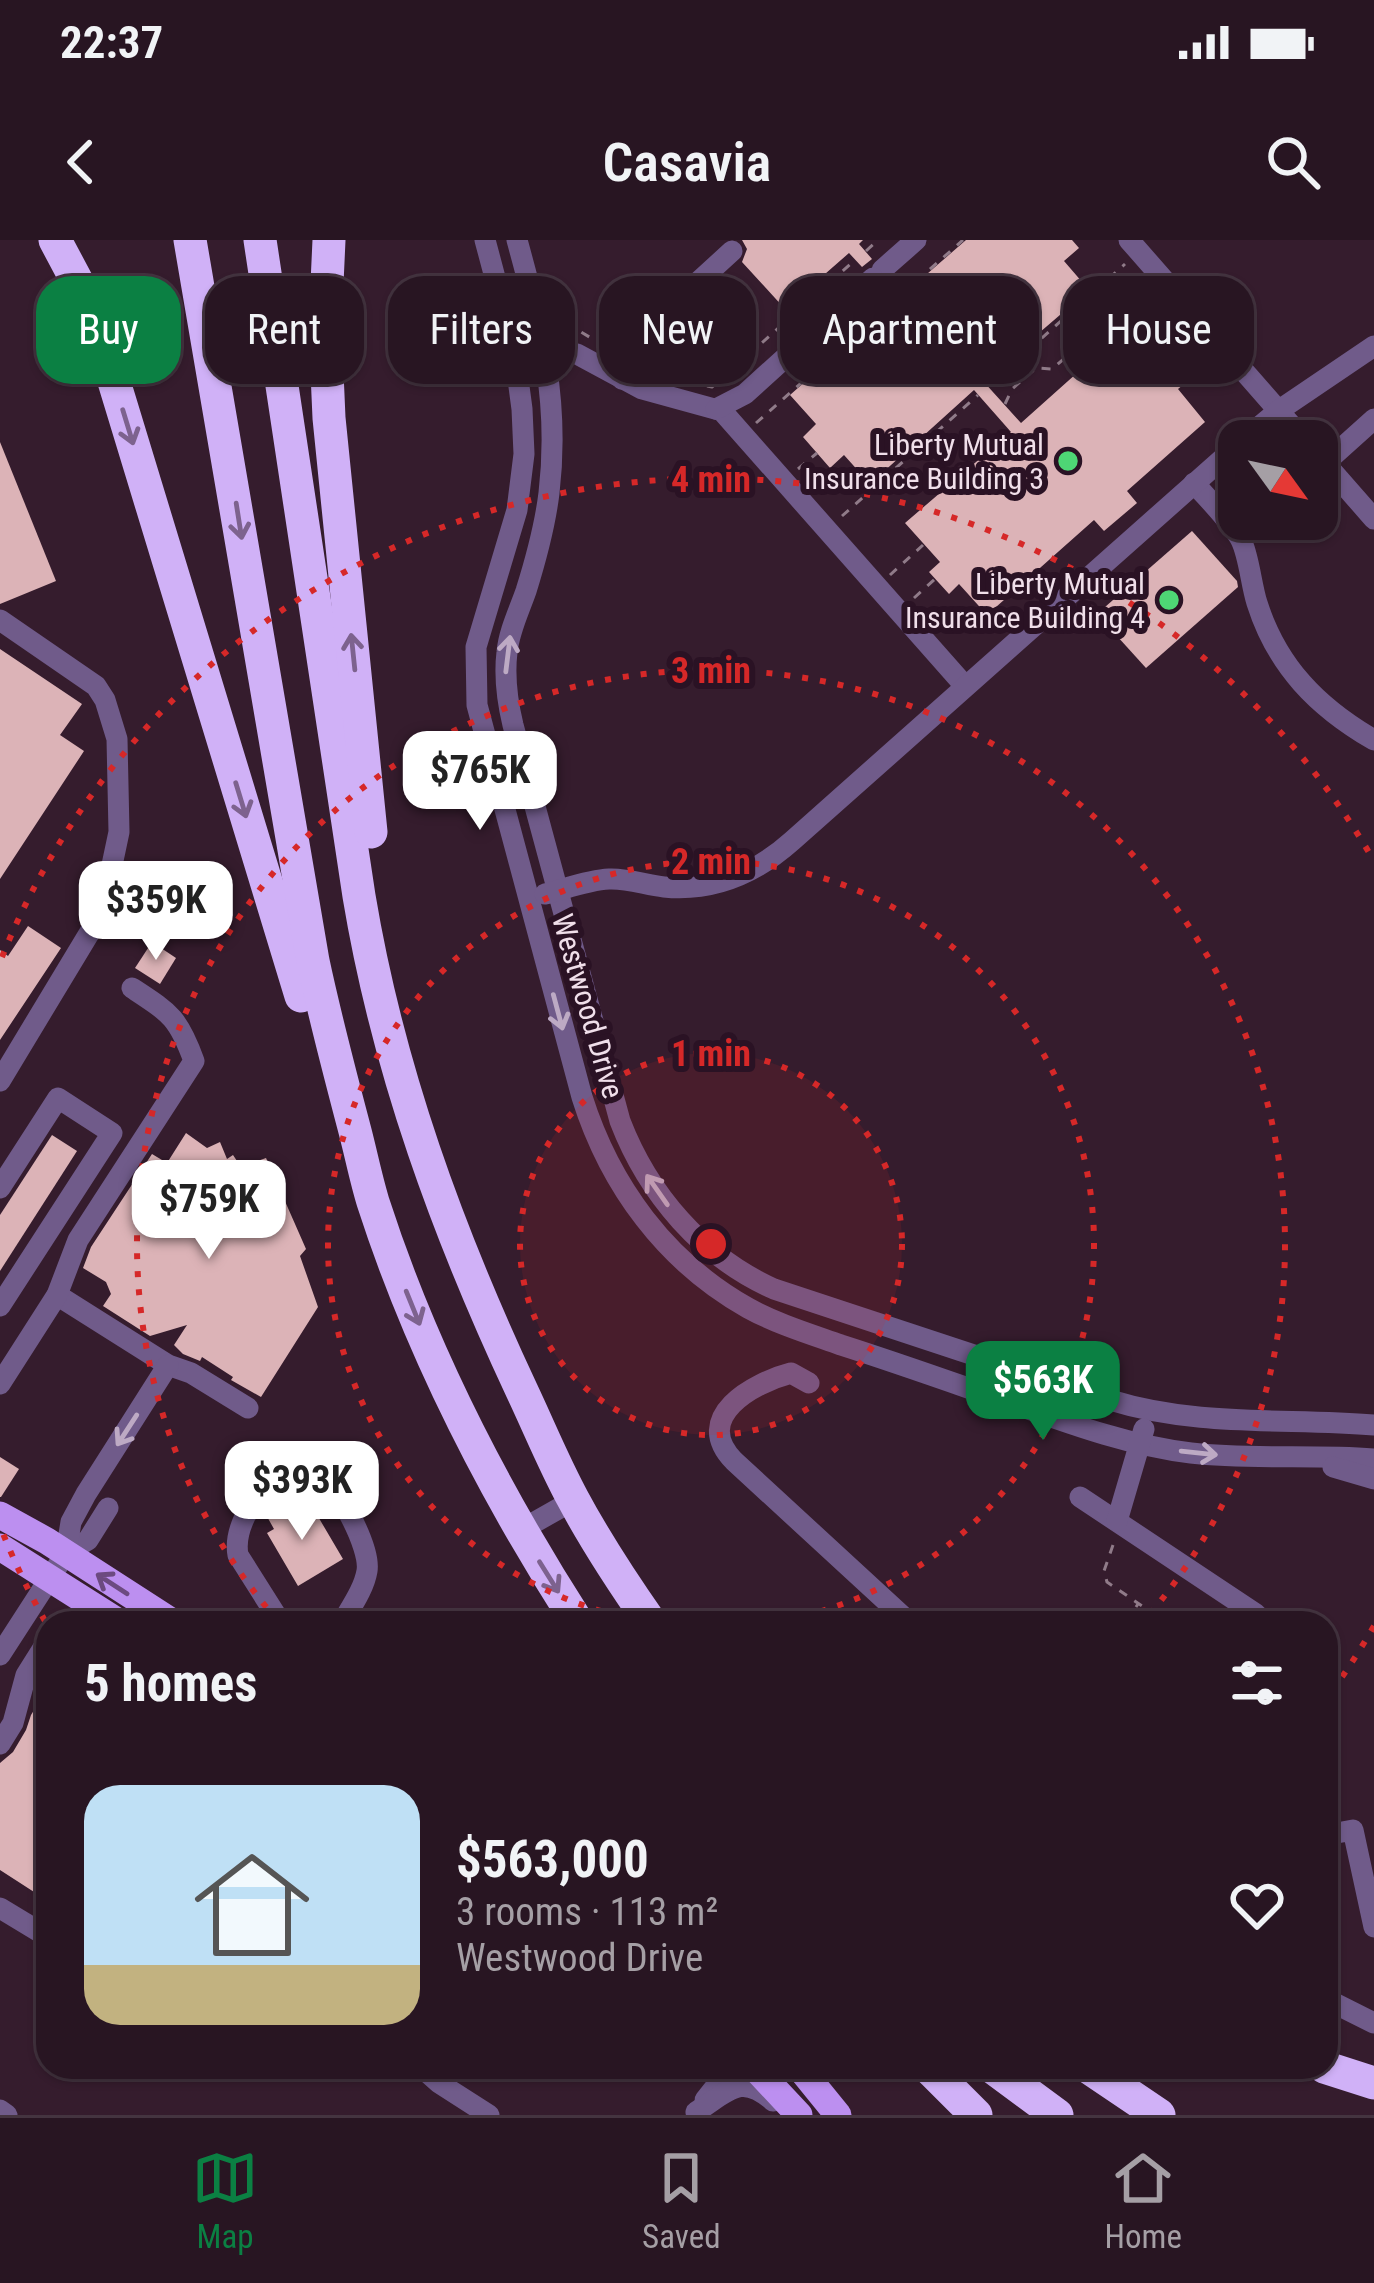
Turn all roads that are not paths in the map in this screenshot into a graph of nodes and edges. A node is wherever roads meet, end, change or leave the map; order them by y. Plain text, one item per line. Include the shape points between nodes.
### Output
1 (51, 240) edge
2 (190, 240) edge
3 (260, 240) edge
4 (272, 240) edge
5 (329, 240) edge
6 (485, 240) edge
7 (517, 240) edge
8 (916, 240) edge
9 (1129, 250) edge
10 (732, 251) dead end
11 (494, 276) edge
12 (526, 276) edge
13 (705, 276) edge
14 (1374, 346) edge
15 (518, 384) edge
16 (551, 384) edge
17 (634, 384) edge
18 (286, 397) junction
19 (714, 398) junction
20 (1278, 410) junction
21 (1374, 419) edge
22 (1266, 420) edge
23 (1287, 420) edge
24 (1338, 446) edge
25 (1218, 461) edge
26 (1338, 478) edge
27 (1194, 482) junction
28 (1374, 519) edge
29 (0, 620) edge
30 (965, 686) junction
31 (1374, 740) edge
32 (558, 890) junction
33 (527, 899) junction
34 (132, 988) dead end
35 (0, 1082) edge
36 (421, 1142) junction
37 (0, 1188) edge
38 (372, 1199) junction
39 (56, 1295) junction
40 (817, 1305) junction
41 (0, 1306) edge
42 (806, 1333) junction
43 (168, 1365) junction
44 (0, 1384) edge
45 (248, 1408) dead end
46 (1149, 1412) junction
47 (535, 1419) junction
48 (1374, 1425) edge
49 (1140, 1443) junction
50 (1298, 1457) junction
51 (1374, 1459) edge
52 (1374, 1479) edge
53 (1080, 1497) dead end
54 (574, 1500) junction
55 (108, 1508) dead end
56 (0, 1515) edge
57 (521, 1530) junction
58 (1116, 1531) junction
59 (0, 1547) edge
60 (66, 1553) junction
61 (50, 1578) junction
62 (101, 1611) edge
63 (155, 1611) edge
64 (273, 1611) edge
65 (349, 1611) edge
66 (571, 1611) edge
67 (643, 1611) edge
68 (666, 1611) edge
69 (897, 1611) edge
70 (1253, 1611) edge
71 (0, 1655) edge
72 (36, 1659) edge
73 (0, 1744) edge
74 (1338, 1833) edge
75 (0, 1908) edge
76 (1374, 1927) edge
77 (36, 1930) edge
78 (1338, 2006) edge
79 (1374, 2024) edge
80 (1338, 2071) edge
81 (435, 2079) edge
82 (722, 2079) edge
83 (765, 2079) edge
84 (809, 2079) edge
85 (940, 2079) edge
86 (1008, 2079) edge
87 (1106, 2079) edge
88 (1374, 2083) edge
89 (695, 2113) edge
90 (488, 2115) edge
91 (798, 2115) edge
92 (838, 2115) edge
93 (976, 2115) edge
94 (1057, 2115) edge
95 (1159, 2115) edge

1 -> 38 highway via 98,329 342,1134
2 -> 38 highway via 313,961
3 - 18 highway
4 - 18 highway
36 -> 5 highway via 376,893 329,418
6 - 11 street, Westwood Drive
7 - 12 street, Westwood Drive
8 - 19 street via 745,394
9 - 20 street
10 - 13 street
14 - 20 street
15 - 33 street, Westwood Drive via 522,489 478,633 475,684
32 -> 16 street, Westwood Drive via 506,689 509,639 549,494
17 - 19 street via 662,396
18 - 36 highway via 362,910
19 - 30 street
20 - 22 street
20 - 23 street
21 - 24 street
25 - 27 street
26 - 28 street
27 - 30 street
27 - 31 street via 1241,540 1263,619 1301,685
29 - 35 street via 105,700 117,739 119,832 99,916
30 - 32 street via 748,874 691,887 612,879
32 - 33 street
40 -> 32 street, Westwood Drive via 720,1256 654,1187 620,1121
33 -> 42 street, Westwood Drive via 588,1119 622,1189 704,1278
34 - 39 street via 174,1018 194,1061 79,1240
36 - 47 highway via 461,1255
37 - 41 street via 58,1097 112,1133
38 -> 57 highway via 435,1361
39 - 43 street
39 - 44 street
40 - 42 street
40 - 46 street, Westwood Drive
42 - 49 street, Westwood Drive
42 - 69 street via 800,1378 756,1386 734,1401 722,1422 723,1448
43 - 45 street
43 -> 60 street via 86,1494
46 - 48 street, Westwood Drive
46 - 49 street
47 - 54 highway
47 - 68 highway
49 -> 50 street, Westwood Drive
49 - 58 street
50 - 51 street, Westwood Drive
50 - 52 street
53 - 58 street
54 - 57 street
54 - 67 highway
55 - 60 street via 88,1540
56 - 60 main road
57 -> 66 highway
58 - 70 street
59 - 61 main road
60 - 61 street
63 -> 60 main road
61 - 62 main road
61 - 71 street
64 - 65 street via 238,1556 238,1533 265,1490 317,1469 368,1555
72 - 73 street
74 - 76 street via 1353,1830
75 - 77 street
78 - 79 street
80 - 88 highway
81 - 90 street
82 - 89 street
83 - 91 main road
84 - 92 main road
85 - 93 highway
86 - 94 highway
87 - 95 highway
89 - 91 street via 749,2085

